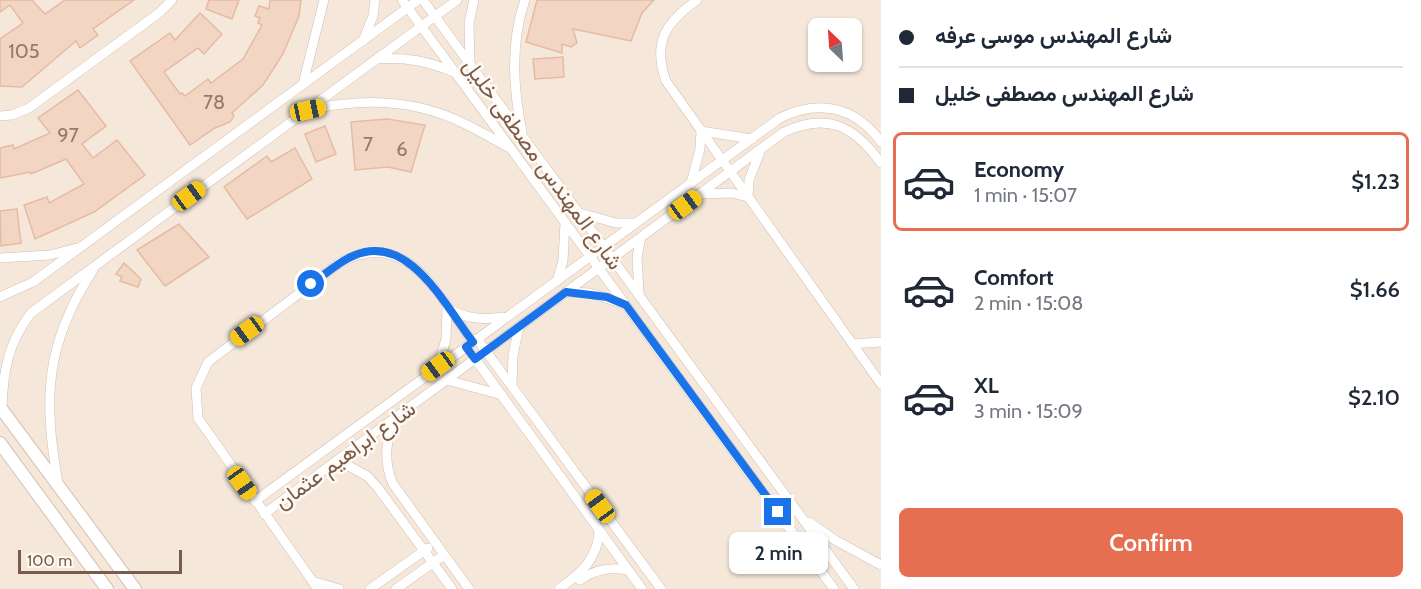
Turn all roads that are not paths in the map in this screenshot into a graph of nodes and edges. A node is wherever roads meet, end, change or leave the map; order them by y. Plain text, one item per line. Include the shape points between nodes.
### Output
1 (172, 0) edge
2 (324, 0) edge
3 (375, 0) edge
4 (418, 0) edge
5 (423, 0) edge
6 (457, 0) edge
7 (474, 0) edge
8 (525, 0) edge
9 (697, 0) edge
10 (405, 4) edge
11 (435, 16) junction
12 (422, 26) junction
13 (363, 40) junction
14 (377, 59) junction
15 (470, 64) junction
16 (457, 74) junction
17 (303, 84) junction
18 (308, 110) junction
19 (0, 116) edge
20 (701, 131) junction
21 (524, 137) junction
22 (752, 138) junction
23 (881, 142) edge
24 (511, 148) junction
25 (761, 150) junction
26 (722, 160) junction
27 (881, 163) edge
28 (730, 172) junction
29 (691, 183) junction
30 (700, 194) junction
31 (748, 197) junction
32 (579, 212) junction
33 (565, 222) junction
34 (636, 223) junction
35 (641, 237) junction
36 (82, 246) junction
37 (603, 247) junction
38 (590, 256) junction
39 (0, 258) edge
40 (612, 258) junction
41 (96, 264) junction
42 (599, 268) junction
43 (557, 280) junction
44 (566, 292) junction
45 (640, 296) junction
46 (0, 297) edge
47 (626, 305) junction
48 (447, 308) junction
49 (507, 316) junction
50 (519, 327) junction
51 (472, 342) junction
52 (881, 342) edge
53 (853, 344) junction
54 (486, 351) junction
55 (475, 359) junction
56 (438, 366) junction
57 (447, 380) junction
58 (881, 384) edge
59 (512, 385) junction
60 (502, 395) junction
61 (1, 408) edge
62 (394, 419) junction
63 (0, 443) edge
64 (338, 460) junction
65 (58, 485) junction
66 (255, 501) junction
67 (264, 514) junction
68 (801, 517) junction
69 (599, 530) junction
70 (435, 543) junction
71 (424, 551) junction
72 (444, 555) junction
73 (433, 563) junction
74 (881, 565) edge
75 (628, 570) junction
76 (127, 578) junction
77 (314, 586) edge
78 (107, 589) edge
79 (113, 589) edge
80 (135, 589) edge
81 (339, 589) edge
82 (370, 589) edge
83 (396, 589) edge
84 (452, 589) edge
85 (469, 589) edge
86 (563, 589) edge
87 (642, 589) edge
88 (661, 589) edge
89 (834, 589) edge
90 (854, 589) edge

1 - 19 street via 159,14 28,108
2 - 17 street
3 - 13 street
4 - 10 street
5 - 11 street, شارع المهندس مصطفى خليل
6 - 11 street
7 - 15 street
8 - 21 street via 516,39 514,72 516,105
9 - 20 street via 673,19 660,48 666,81
10 - 12 street, شارع المهندس مصطفى خليل
10 - 13 street
11 - 12 street
11 - 15 street, شارع المهندس مصطفى خليل
12 - 14 street
12 - 16 street, شارع المهندس مصطفى خليل
13 - 17 street
14 - 16 street via 404,57 432,62
14 - 18 street
15 - 21 street, شارع المهندس مصطفى خليل
16 - 24 street, شارع المهندس مصطفى خليل
17 - 36 street
18 - 24 street via 339,103 402,104 462,122
18 - 41 street
20 - 22 street
20 - 26 street
20 - 29 street
21 - 32 street, شارع المهندس مصطفى خليل
22 - 23 street, شارع ابراهيم عثمان via 780,118 814,106 850,113
22 - 26 street, شارع ابراهيم عثمان
24 - 33 street, شارع المهندس مصطفى خليل
25 - 27 street, شارع ابراهيم عثمان via 784,132 816,122 848,129 862,139
25 - 28 street, شارع ابراهيم عثمان
25 - 31 street via 753,164
26 - 28 street
26 - 29 street, شارع ابراهيم عثمان
28 - 30 street, شارع ابراهيم عثمان
28 - 31 street
29 - 34 street, شارع ابراهيم عثمان
30 - 31 street
30 - 35 street, شارع ابراهيم عثمان
31 - 53 street
32 - 34 street via 606,221
32 - 37 street, شارع المهندس مصطفى خليل
33 - 38 street, شارع المهندس مصطفى خليل
33 - 43 street via 564,252
34 - 37 street, شارع ابراهيم عثمان
35 - 40 street, شارع ابراهيم عثمان
35 - 45 street via 637,266
36 - 39 street via 50,255
36 - 46 street via 33,282
37 - 38 street, شارع ابراهيم عثمان
37 - 40 street, شارع المهندس مصطفى خليل
38 - 42 street, شارع المهندس مصطفى خليل
38 - 43 street, شارع ابراهيم عثمان
40 - 42 street, شارع ابراهيم عثمان
40 - 45 street, شارع المهندس مصطفى خليل
41 - 61 street via 47,300 19,329 4,366
41 - 65 street via 60,332 51,369 48,408
42 - 44 street, شارع ابراهيم عثمان
42 - 47 street, شارع المهندس مصطفى خليل
43 - 49 street, شارع ابراهيم عثمان
44 - 47 street via 607,297
44 - 50 street, شارع ابراهيم عثمان
45 - 68 street, شارع المهندس مصطفى خليل
47 - 89 street, شارع المهندس مصطفى خليل
48 - 49 street via 476,319
48 - 51 street
48 - 56 street via 446,339
48 - 66 street via 405,259 389,252 371,251 338,264 208,362 196,388 198,418
49 - 51 street, شارع ابراهيم عثمان
50 - 54 street, شارع ابراهيم عثمان
50 - 59 street
51 - 54 street
51 - 55 street
51 - 56 street, شارع ابراهيم عثمان
52 - 53 street
53 - 58 street
54 - 55 street, شارع ابراهيم عثمان
54 - 59 street
55 - 57 street, شارع ابراهيم عثمان
55 - 60 street
56 - 66 street, شارع ابراهيم عثمان
57 - 60 street
57 - 62 street, شارع ابراهيم عثمان
59 - 88 street
60 - 69 street
61 - 65 main road
62 - 64 street, شارع ابراهيم عثمان
62 - 70 street via 385,454 387,470
63 - 78 main road
64 - 67 street, شارع ابراهيم عثمان
64 - 71 street via 367,476
65 - 76 main road
66 - 67 street
67 - 77 street
68 - 74 street
68 - 90 street, شارع المهندس مصطفى خليل
69 - 75 street
69 - 86 street via 593,558
70 - 71 street
70 - 72 street
71 - 73 street
71 - 82 street
72 - 73 street
72 - 85 street
73 - 83 street
73 - 84 street
75 - 86 street via 600,570
75 - 87 street
76 - 79 main road
76 - 80 main road
77 - 81 street

